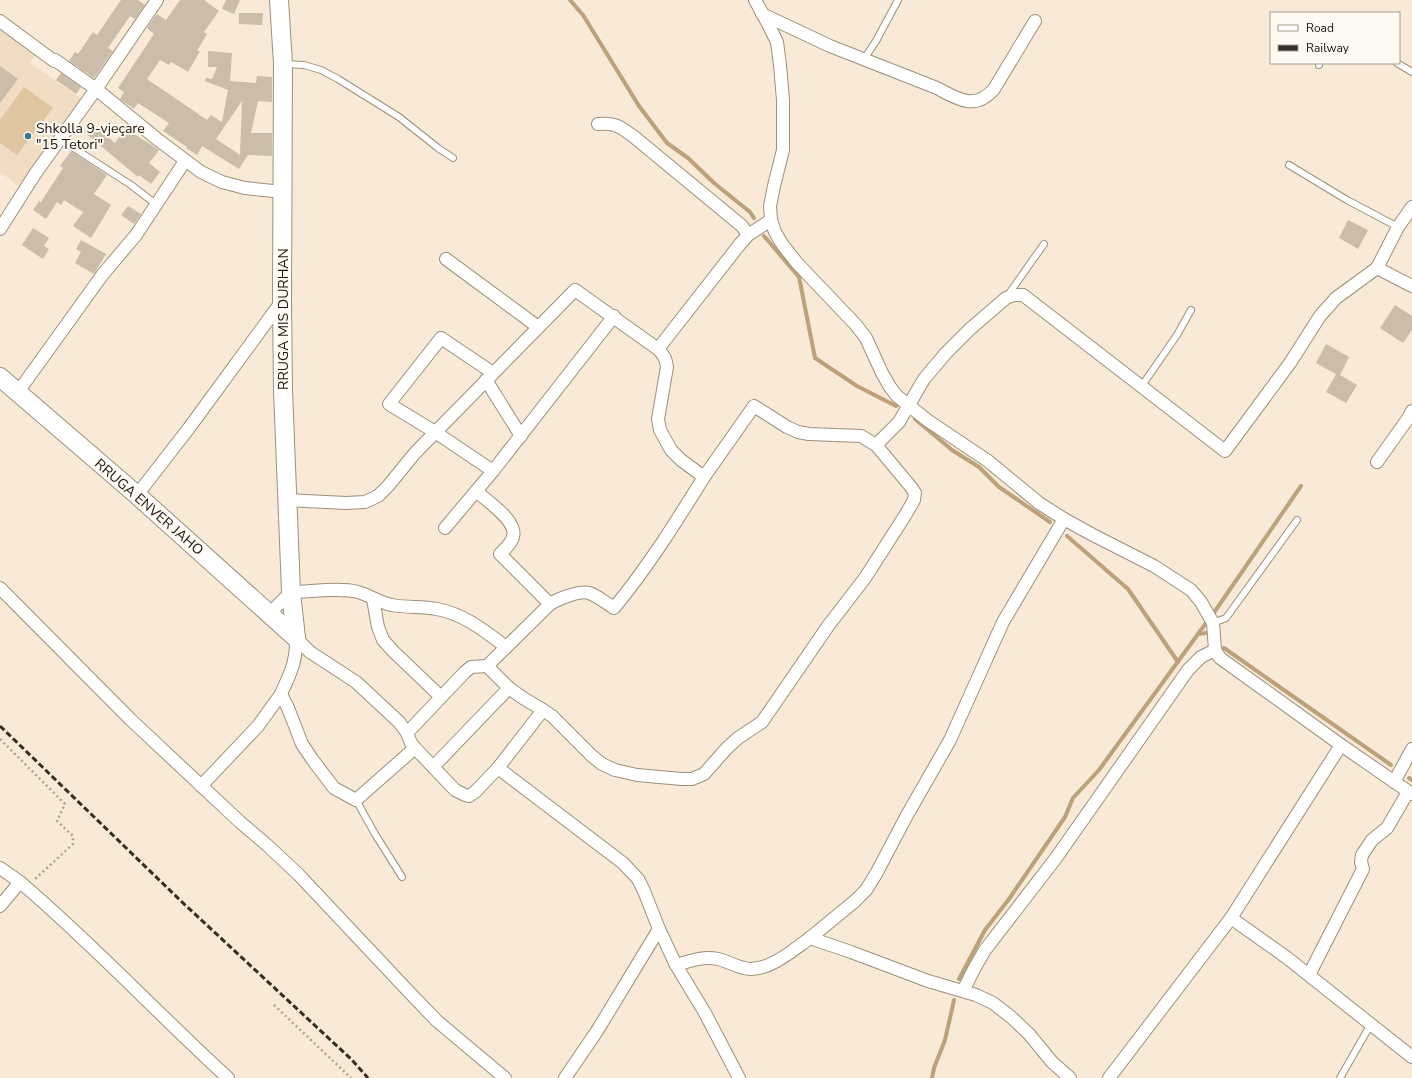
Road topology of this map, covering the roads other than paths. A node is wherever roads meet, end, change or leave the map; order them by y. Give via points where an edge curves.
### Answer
1 (157, 0) edge
2 (279, 0) edge
3 (755, 0) edge
4 (898, 0) edge
5 (762, 14) junction
6 (0, 21) edge
7 (1035, 21) dead end
8 (864, 59) junction
9 (283, 64) junction
10 (1399, 64) edge
11 (1412, 72) edge
12 (96, 89) junction
13 (598, 124) dead end
14 (60, 139) junction
15 (453, 158) dead end
16 (185, 161) junction
17 (1289, 165) dead end
18 (283, 192) junction
19 (157, 205) junction
20 (1412, 207) edge
21 (771, 220) junction
22 (1398, 227) junction
23 (0, 229) edge
24 (748, 235) junction
25 (1044, 244) dead end
26 (446, 259) dead end
27 (1377, 268) junction
28 (1412, 286) edge
29 (1006, 298) junction
30 (282, 301) junction
31 (1191, 310) dead end
32 (614, 316) junction
33 (538, 327) junction
34 (658, 349) junction
35 (0, 377) edge
36 (489, 377) junction
37 (1141, 387) junction
38 (18, 392) junction
39 (909, 405) junction
40 (1412, 411) edge
41 (435, 432) junction
42 (521, 436) junction
43 (876, 445) junction
44 (1377, 462) dead end
45 (493, 471) junction
46 (704, 477) junction
47 (476, 491) junction
48 (136, 495) junction
49 (286, 500) junction
50 (1064, 519) junction
51 (1296, 520) dead end
52 (445, 528) dead end
53 (0, 588) edge
54 (291, 592) junction
55 (373, 599) junction
56 (550, 604) junction
57 (269, 614) junction
58 (1213, 623) junction
59 (296, 638) junction
60 (506, 647) junction
61 (1215, 650) junction
62 (487, 666) junction
63 (509, 688) junction
64 (281, 694) junction
65 (441, 697) junction
66 (543, 710) junction
67 (407, 733) junction
68 (1341, 745) junction
69 (415, 748) junction
70 (1412, 749) edge
71 (433, 767) junction
72 (498, 768) junction
73 (1394, 782) junction
74 (202, 786) junction
75 (1410, 793) edge
76 (356, 800) junction
77 (0, 868) edge
78 (402, 877) dead end
79 (23, 885) junction
80 (0, 906) edge
81 (1231, 918) junction
82 (659, 929) junction
83 (810, 938) junction
84 (676, 965) junction
85 (1309, 975) junction
86 (963, 991) junction
87 (1371, 1024) junction
88 (1412, 1057) edge
89 (228, 1078) edge
90 (505, 1078) edge
91 (565, 1078) edge
92 (739, 1078) edge
93 (1070, 1078) edge
94 (1109, 1078) edge
95 (1340, 1078) edge

1 - 12 street
2 - 9 street, RRUGA MIS DURHAN
3 - 5 street
4 - 8 lane
5 - 8 street
5 - 21 street via 777,42 784,100 783,150 771,199
6 - 12 street
7 - 8 street via 994,89 987,97 978,101 966,101
9 - 15 lane via 321,70 338,79 399,117
9 - 18 street, RRUGA MIS DURHAN
10 - 11 lane
12 - 14 street
12 - 16 street
13 - 24 street via 620,126 742,226
14 - 19 lane
14 - 23 street
16 - 18 street via 222,182 245,188
16 - 19 street
17 - 22 lane
18 - 30 street, RRUGA MIS DURHAN
19 - 38 street via 80,304
20 - 22 street
21 - 24 street
21 - 39 street via 775,232 797,263 866,338 890,387
22 - 27 street
24 - 34 street
25 - 29 lane
26 - 33 street
27 - 28 street
27 - 37 street via 1336,298 1320,316 1290,363 1225,451
29 - 37 street via 1023,295
29 - 39 street via 946,353 924,379
30 - 48 street via 189,428
30 - 49 street, RRUGA MIS DURHAN
31 - 37 lane
32 - 33 street via 575,290
32 - 34 street
32 - 42 street
33 - 36 street
34 - 46 street via 663,354 667,367 658,419 660,430 670,450
35 - 38 street, RRUGA ENVER JAHO
36 - 41 street
36 - 41 street via 441,338 389,404
36 - 42 street
38 - 48 street, RRUGA ENVER JAHO
39 - 43 street via 899,422
39 - 50 street
40 - 44 street
41 - 45 street
41 - 49 street via 388,486 378,496 365,502
42 - 45 street
43 - 46 street via 861,436 798,432 754,406
43 - 66 street via 915,493 911,506 865,578 828,626 762,722 738,738 704,774 692,779 682,779 637,775 615,770 592,756 560,723
45 - 47 street
46 - 56 street via 656,552 614,608 589,593
47 - 52 street
47 - 56 street via 504,515 514,529 512,541 500,554
48 - 57 street, RRUGA ENVER JAHO
49 - 54 street, RRUGA MIS DURHAN
50 - 58 street via 1180,582 1201,602
50 - 83 street via 1003,622 950,740 876,874 855,901
51 - 58 lane via 1226,618
53 - 74 street
54 - 55 street via 345,590 358,592
54 - 57 street
54 - 59 street, RRUGA MIS DURHAN
55 - 60 street via 389,605 437,609 455,614
55 - 65 street via 383,640
56 - 60 street
57 - 59 street, RRUGA ENVER JAHO
58 - 61 street
59 - 64 street via 294,663
59 - 67 street via 315,656 356,682
60 - 62 street
61 - 68 street via 1220,658
61 - 86 street via 1201,657 1188,670 1056,858 985,950
62 - 63 street
62 - 65 street via 471,667
63 - 66 street
63 - 71 street
64 - 74 street via 258,726
64 - 76 street via 302,744 312,760 334,788
65 - 67 street
66 - 72 street
67 - 69 street
68 - 73 street
68 - 81 street
69 - 71 street
69 - 76 street
70 - 73 street
71 - 72 street via 460,793 469,796
72 - 82 street via 630,870 644,891
73 - 75 street
74 - 90 street via 298,874 438,1021
75 - 85 street via 1387,828 1372,840 1362,855 1363,869
76 - 78 lane
77 - 79 street
79 - 80 street
79 - 89 street via 92,947
81 - 85 street
81 - 94 street
82 - 84 street
82 - 91 street
83 - 84 street via 776,961 762,967 749,969 706,957
83 - 86 street via 928,981
84 - 92 street
85 - 87 street
86 - 93 street via 993,1004 1011,1017
87 - 88 street
87 - 95 lane

